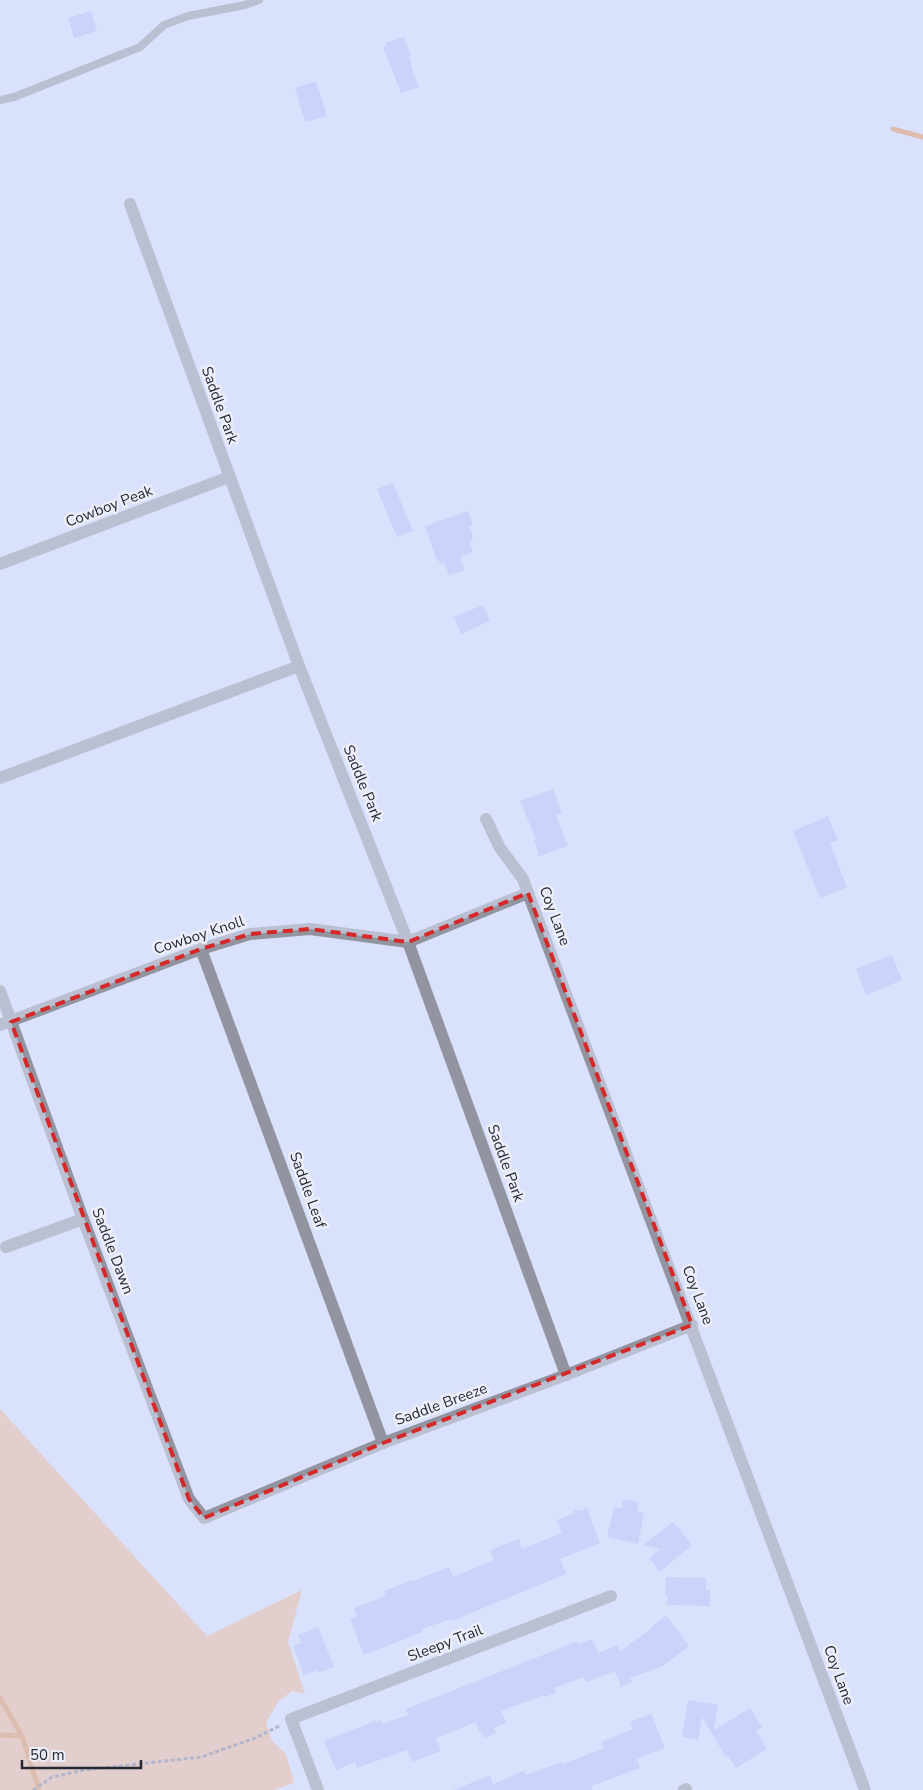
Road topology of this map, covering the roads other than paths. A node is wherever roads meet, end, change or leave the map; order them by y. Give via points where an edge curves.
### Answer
1 (259, 0) edge
2 (0, 100) edge
3 (130, 204) dead end
4 (229, 477) junction
5 (0, 564) edge
6 (300, 666) junction
7 (0, 778) edge
8 (486, 819) dead end
9 (528, 893) junction
10 (408, 942) junction
11 (202, 949) junction
12 (0, 991) edge
13 (6, 1023) edge
14 (83, 1219) junction
15 (6, 1247) dead end
16 (692, 1325) junction
17 (566, 1375) junction
18 (383, 1443) junction
19 (204, 1518) joint
20 (611, 1596) dead end
21 (318, 1790) edge
22 (865, 1790) edge

1 - 2 lane via 188,16 164,25 140,47
3 - 4 street, Saddle Park
4 - 5 street, Cowboy Peak
4 - 6 street, Saddle Park
6 - 7 street
6 - 10 street, Saddle Park
8 - 9 street, Coy Lane via 500,848 523,879
9 - 10 street, Cowboy Knoll
9 - 16 street, Coy Lane
10 - 11 street, Cowboy Knoll via 310,929 250,934
10 - 17 street, Saddle Park
11 - 13 street, Cowboy Knoll
11 - 18 street, Saddle Leaf
12 - 13 street, Saddle Dawn
13 - 14 street, Saddle Dawn
14 - 15 street
14 - 19 street, Saddle Dawn via 189,1499
16 - 17 street, Saddle Breeze
16 - 22 street, Coy Lane
17 - 18 street, Saddle Breeze
18 - 19 street, Saddle Breeze
20 - 21 street, Sleepy Trail via 291,1719

